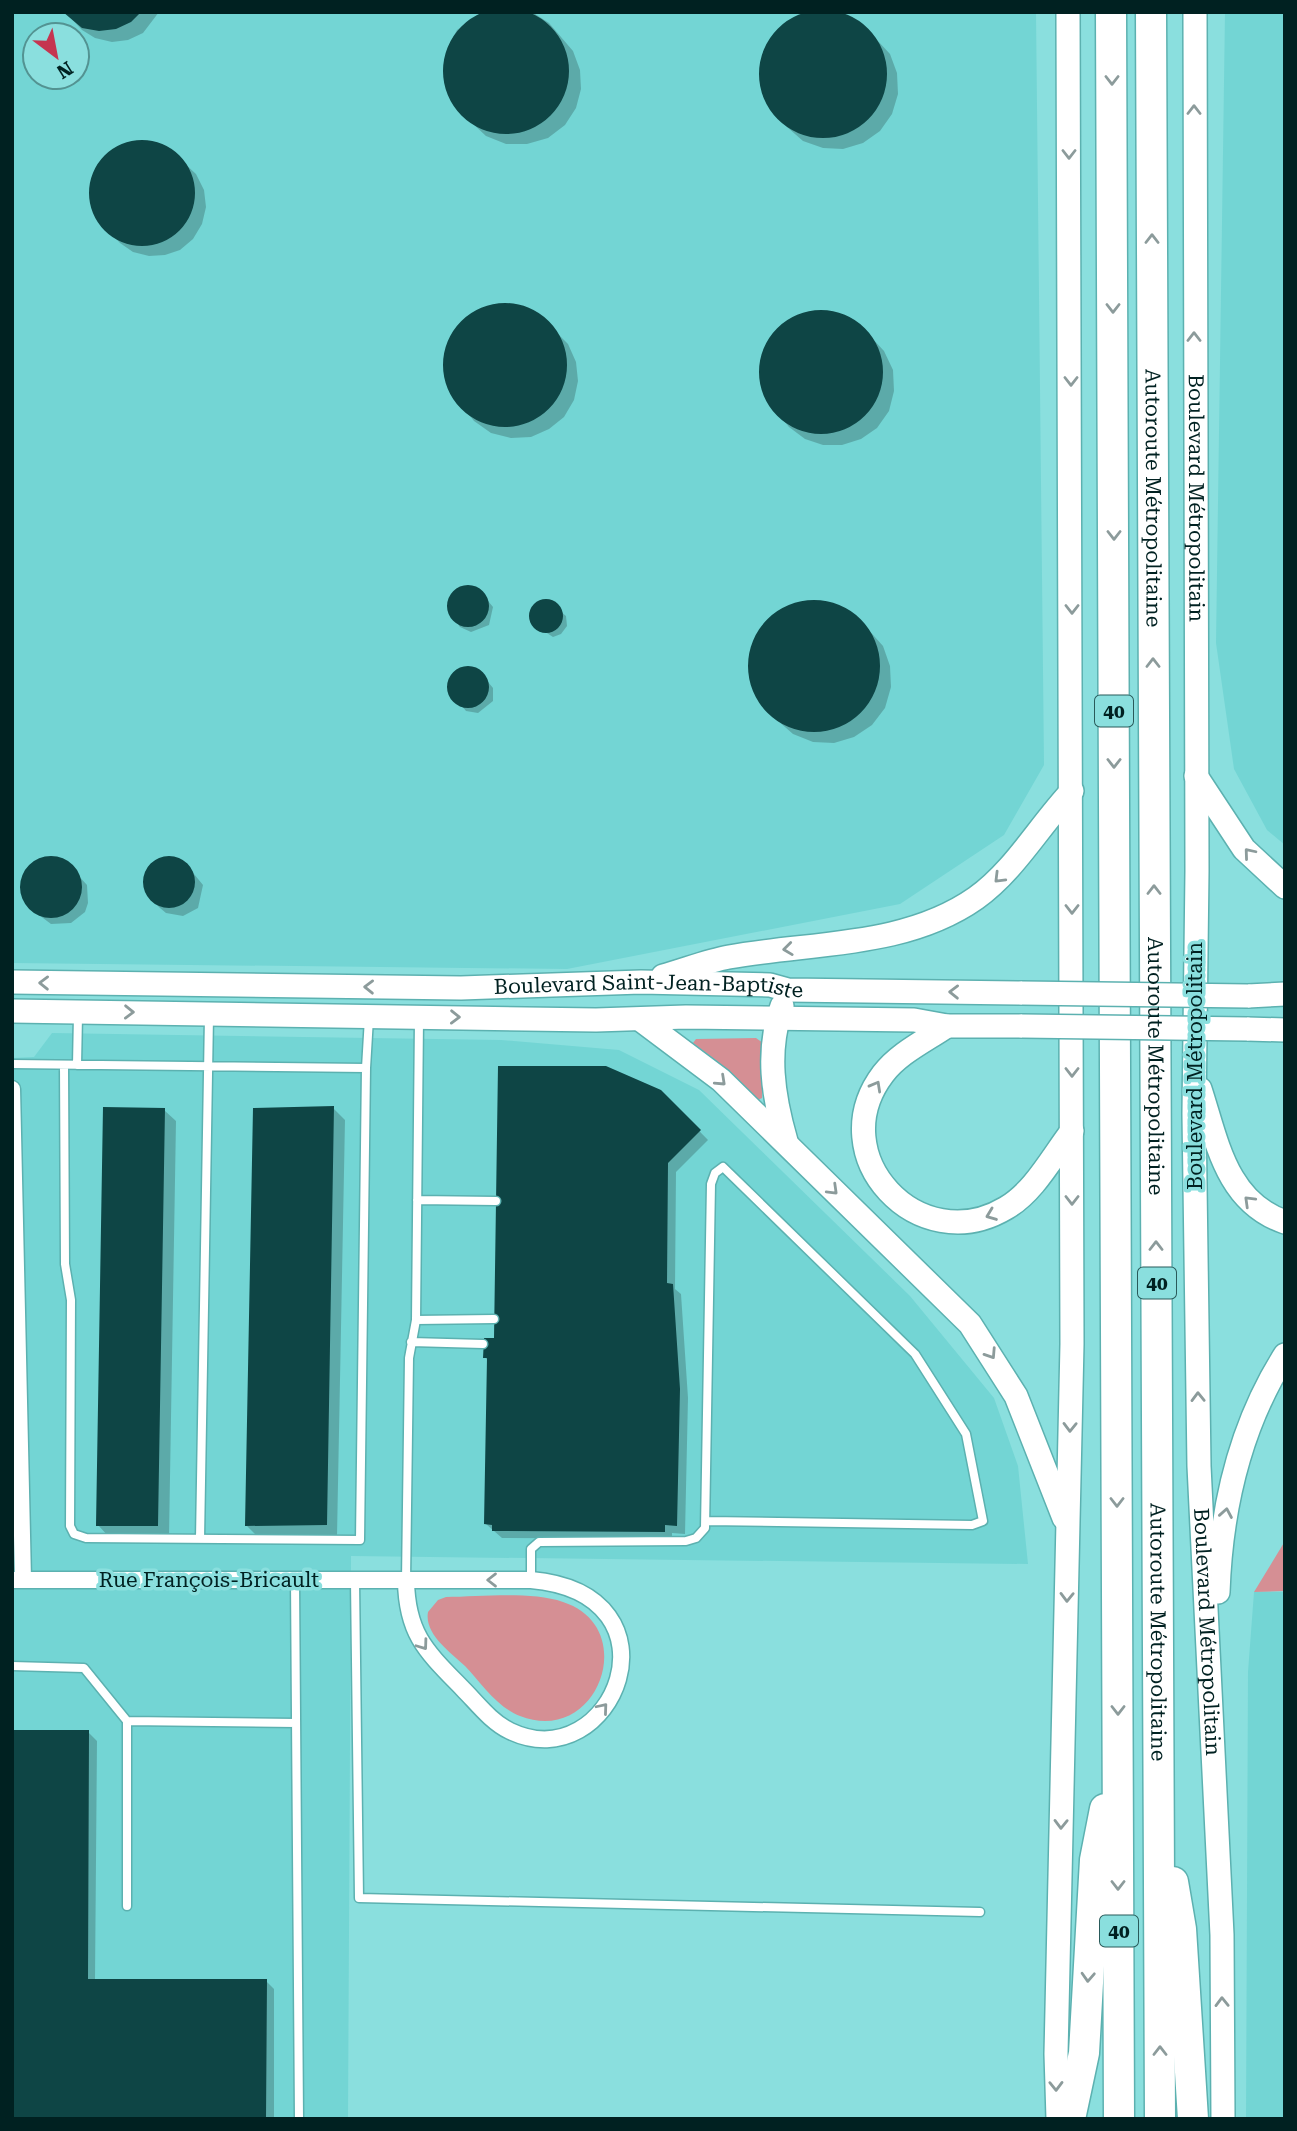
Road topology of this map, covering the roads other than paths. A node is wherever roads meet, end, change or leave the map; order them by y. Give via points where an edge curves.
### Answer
1 (1068, 12) edge
2 (1111, 12) edge
3 (1151, 12) edge
4 (1195, 12) edge
5 (1196, 776) junction
6 (1072, 791) junction
7 (1285, 887) edge
8 (12, 982) edge
9 (641, 982) junction
10 (788, 989) junction
11 (1285, 994) edge
12 (12, 1011) edge
13 (78, 1012) junction
14 (209, 1013) junction
15 (369, 1015) junction
16 (419, 1016) junction
17 (778, 1019) junction
18 (641, 1020) junction
19 (947, 1026) junction
20 (1285, 1030) edge
21 (12, 1064) edge
22 (64, 1065) junction
23 (77, 1065) junction
24 (209, 1066) junction
25 (366, 1068) junction
26 (1194, 1069) junction
27 (12, 1089) edge
28 (1072, 1131) junction
29 (786, 1141) junction
30 (13, 1163) edge
31 (417, 1200) junction
32 (496, 1201) dead end
33 (1285, 1222) edge
34 (14, 1256) edge
35 (415, 1320) junction
36 (494, 1320) dead end
37 (411, 1342) junction
38 (483, 1344) dead end
39 (1285, 1355) edge
40 (16, 1393) edge
41 (707, 1521) junction
42 (1068, 1529) junction
43 (200, 1539) junction
44 (18, 1580) edge
45 (295, 1580) junction
46 (531, 1580) junction
47 (355, 1581) junction
48 (406, 1581) junction
49 (12, 1666) edge
50 (127, 1721) junction
51 (296, 1723) junction
52 (1213, 1728) junction
53 (1118, 1743) junction
54 (1159, 1789) junction
55 (127, 1906) dead end
56 (980, 1912) dead end
57 (299, 2119) edge
58 (1058, 2119) edge
59 (1070, 2119) edge
60 (1119, 2119) edge
61 (1160, 2119) edge
62 (1193, 2119) edge
63 (1223, 2119) edge

1 -> 6 main road
2 -> 53 highway, Autoroute Métropolitaine / 40
54 -> 3 highway, Autoroute Métropolitaine / 40
5 -> 4 main road, Boulevard Métropolitain
7 -> 5 main road via 1244,849
5 - 26 main road, Boulevard Métropolitain
6 -> 9 main road via 997,880 944,917 851,941 727,957
6 -> 28 main road
9 -> 8 main road, Boulevard Saint-Jean-Baptiste via 461,988
9 - 10 main road, Boulevard Saint-Jean-Baptiste
11 -> 10 main road, Boulevard Saint-Jean-Baptiste, bridge
10 - 17 main road
12 - 13 main road, Boulevard Saint-Jean-Baptiste
13 -> 14 main road, Boulevard Saint-Jean-Baptiste
13 - 23 lane
14 - 15 main road, Boulevard Saint-Jean-Baptiste
14 - 24 lane
15 - 16 main road, Boulevard Saint-Jean-Baptiste
15 - 25 lane
16 -> 18 main road, Boulevard Saint-Jean-Baptiste
16 - 31 lane
17 - 18 main road, Boulevard Saint-Jean-Baptiste
17 - 19 main road, Boulevard Saint-Jean-Baptiste via 914,1020
17 - 29 main road via 774,1080
18 -> 29 main road via 710,1071
19 - 20 main road, Boulevard Saint-Jean-Baptiste, bridge
28 -> 19 main road via 1024,1194 994,1214 943,1222 897,1201 870,1162 865,1112 873,1090 892,1063
21 - 22 lane
22 - 23 lane
22 - 43 lane via 65,1264 71,1300 69,1526 74,1534 86,1538
23 - 24 lane
24 - 25 lane
24 - 43 lane
25 - 43 lane via 360,1540
33 -> 26 main road via 1251,1204 1233,1183
52 -> 26 main road, Boulevard Métropolitain via 1199,1466
27 - 30 street
28 -> 42 main road
29 -> 42 main road via 955,1307 982,1340 1016,1396
30 - 34 street
31 - 32 lane
31 - 35 lane
34 - 40 street
35 - 36 lane
35 - 37 lane
37 - 38 lane
37 - 48 lane
52 -> 39 main road via 1219,1571 1228,1502 1251,1421
40 - 44 street
41 - 41 lane via 711,1184 723,1167 915,1354 966,1434 983,1521 972,1525
41 - 46 lane via 700,1535 690,1540 539,1542 531,1549
42 -> 58 main road
44 - 45 street, Rue François-Bricault
45 - 47 street, Rue François-Bricault
45 - 51 lane
46 -> 48 street, Rue François-Bricault
48 -> 46 street, Rue François-Bricault via 408,1613 418,1640 488,1715 524,1736 559,1737 593,1719 613,1696 621,1669 620,1642 610,1618 594,1601 560,1583
47 - 48 street, Rue François-Bricault
47 - 56 lane via 359,1898
49 - 50 lane via 84,1668
50 - 51 lane
50 - 55 lane
51 - 57 lane
63 -> 52 main road, Boulevard Métropolitain via 1222,1936
53 -> 59 highway via 1095,1860 1084,2053
53 -> 60 highway, Autoroute Métropolitaine / 40
61 -> 54 highway, Autoroute Métropolitaine / 40
54 - 62 highway via 1181,1929

